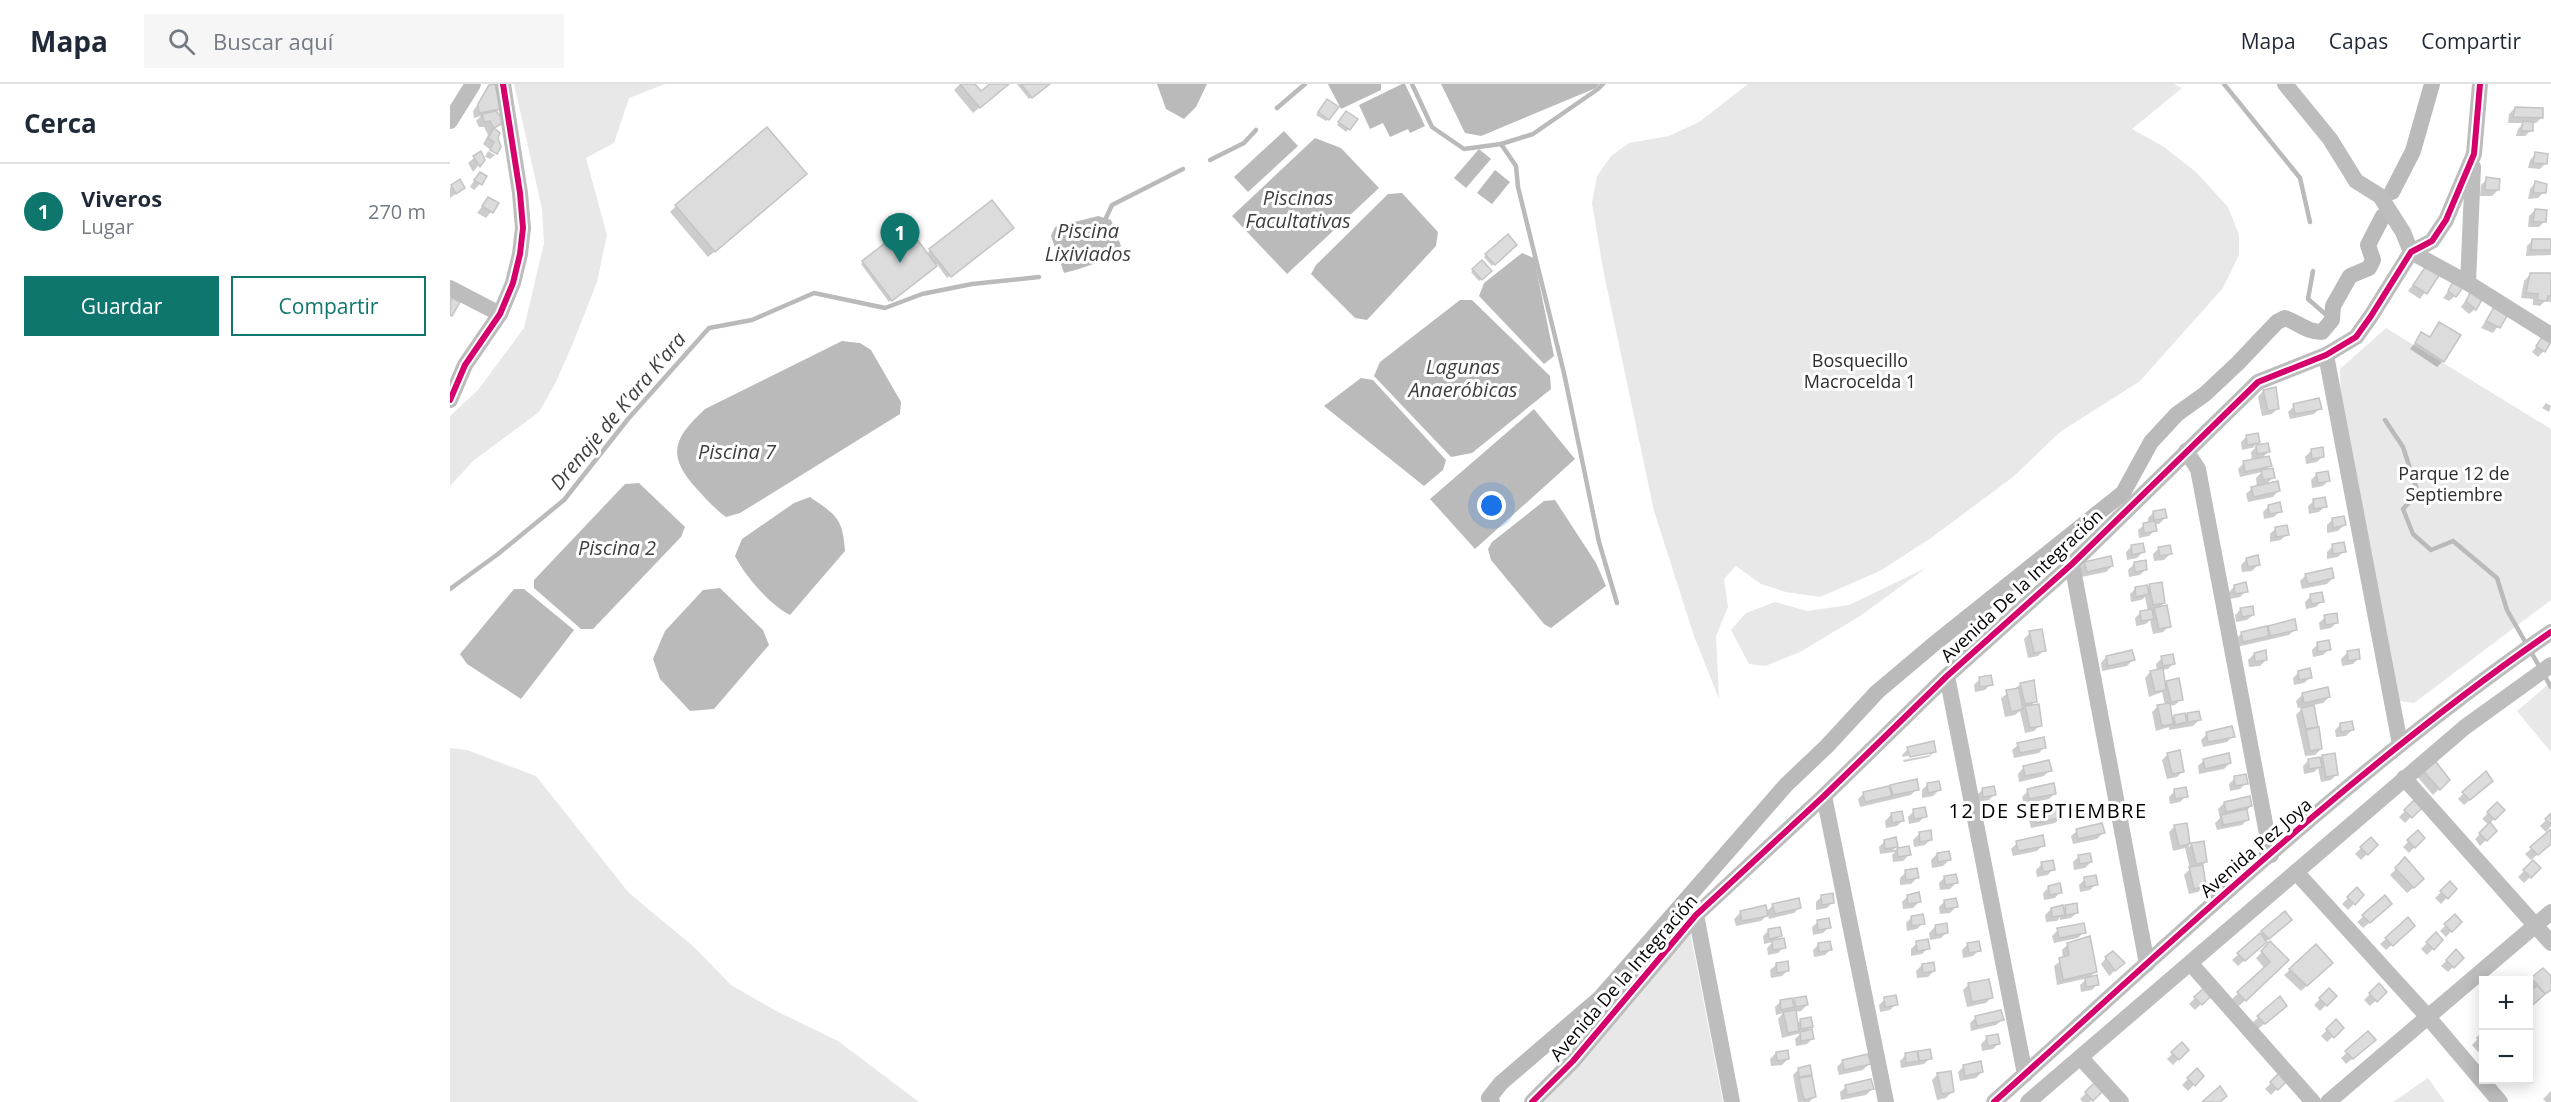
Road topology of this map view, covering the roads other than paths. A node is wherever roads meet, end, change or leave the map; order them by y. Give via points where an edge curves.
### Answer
1 (473, 84) edge
2 (502, 84) edge
3 (2285, 84) edge
4 (2480, 84) edge
5 (450, 121) edge
6 (2474, 154) junction
7 (2410, 252) junction
8 (2468, 283) junction
9 (450, 288) edge
10 (500, 314) junction
11 (2551, 335) edge
12 (2326, 355) junction
13 (450, 399) edge
14 (2186, 451) junction
15 (2072, 564) junction
16 (2551, 632) edge
17 (2550, 666) edge
18 (1947, 676) junction
19 (2400, 744) junction
20 (2404, 778) junction
21 (1824, 796) junction
22 (2271, 855) junction
23 (2296, 872) junction
24 (2551, 912) edge
25 (1696, 915) junction
26 (2536, 926) junction
27 (2551, 942) edge
28 (2147, 964) junction
29 (2191, 964) junction
30 (2428, 1017) junction
31 (2081, 1058) junction
32 (2025, 1074) junction
33 (1532, 1102) edge
34 (1732, 1102) edge
35 (1886, 1102) edge
36 (1994, 1102) edge
37 (2028, 1102) edge
38 (2121, 1102) edge
39 (2313, 1102) edge
40 (2328, 1102) edge
41 (2500, 1102) edge

1 - 5 street
2 - 10 street via 523,228 513,283
3 - 7 street via 2330,139 2356,181 2380,196 2403,232
4 - 6 street, Avenida De la Integración
6 - 7 street, Avenida De la Integración via 2446,220 2432,241
6 - 8 street
7 - 8 street
7 - 12 street, Avenida De la Integración via 2356,337
8 - 11 street
9 - 10 street
10 - 13 street via 465,365
12 - 14 street, Avenida De la Integración via 2258,382
12 - 19 street
14 - 15 street, Avenida De la Integración
14 - 22 street via 2198,469
15 - 18 street, Avenida De la Integración
15 - 28 street
16 - 19 street, Avenida Pez Joya
17 - 20 street via 2464,727
18 - 21 street, Avenida De la Integración
18 - 32 street
19 - 22 street, Avenida Pez Joya
20 - 23 street
20 - 26 street
21 - 25 street, Avenida De la Integración
21 - 35 street
22 - 28 street, Avenida Pez Joya
23 - 29 street
23 - 30 street
24 - 26 street
25 - 33 street, Avenida De la Integración via 1573,1061
25 - 34 street
26 - 27 street
26 - 30 street
28 - 32 street, Avenida Pez Joya
29 - 31 street
29 - 39 street
30 - 40 street
30 - 41 street
31 - 37 street
31 - 38 street
32 - 36 street, Avenida Pez Joya

